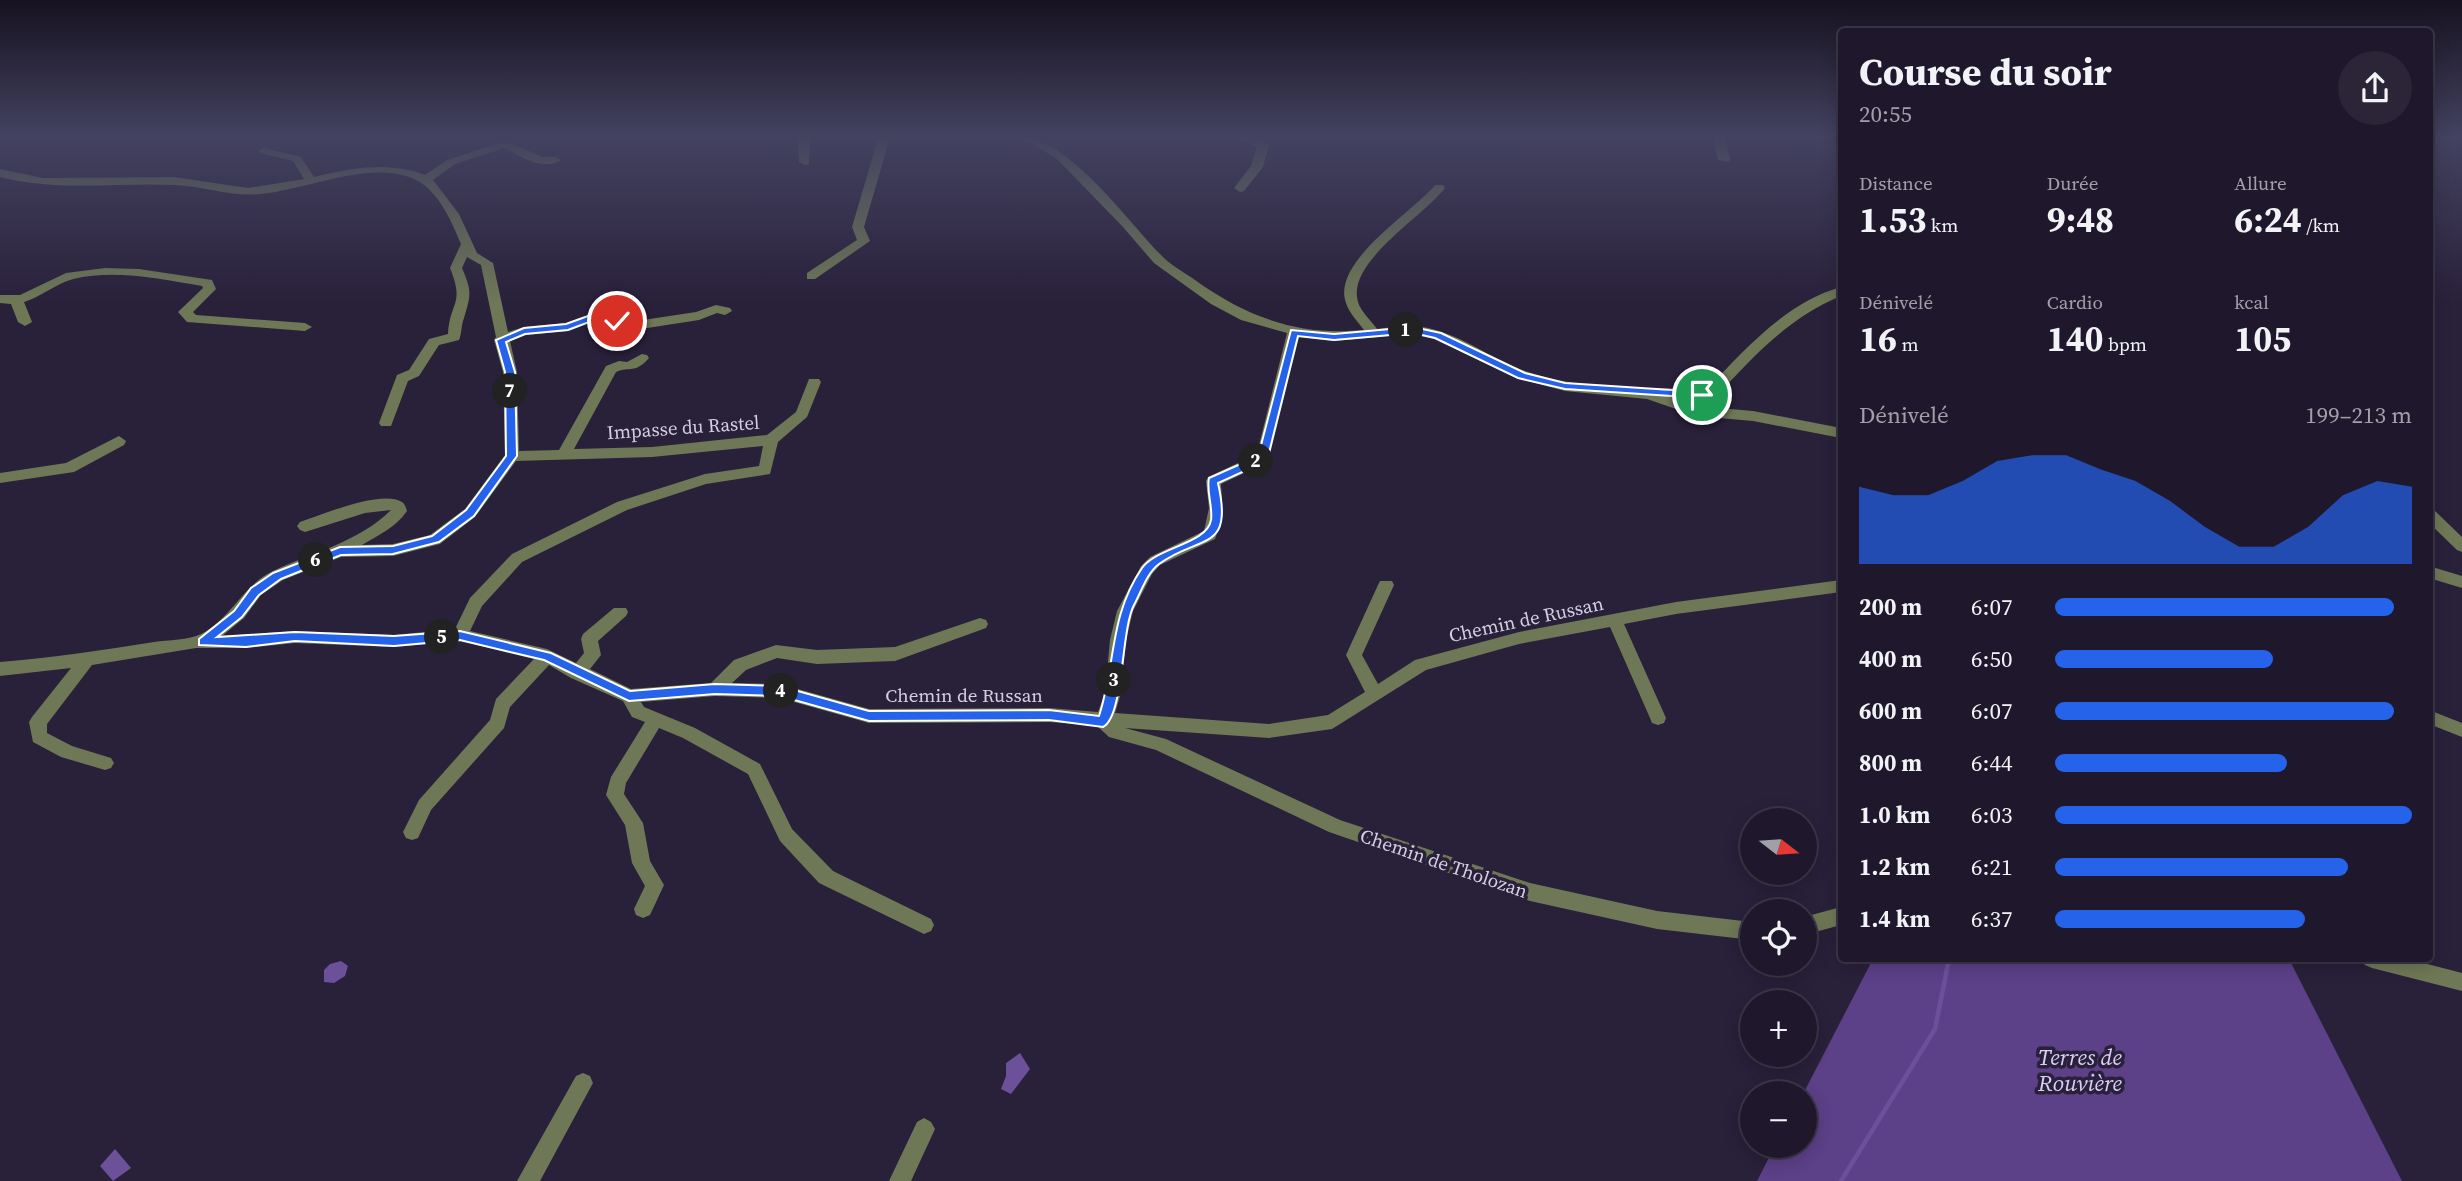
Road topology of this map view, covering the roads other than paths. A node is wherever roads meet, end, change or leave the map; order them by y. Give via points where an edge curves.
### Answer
1 (436, 193) edge
2 (868, 193) edge
3 (1096, 193) edge
4 (1434, 193) edge
5 (468, 243) junction
6 (811, 276) dead end
7 (1838, 293) edge
8 (0, 299) edge
9 (17, 302) junction
10 (725, 311) dead end
11 (25, 322) dead end
12 (305, 327) dead end
13 (1294, 332) junction
14 (1372, 332) junction
15 (501, 340) junction
16 (642, 358) dead end
17 (814, 382) dead end
18 (1648, 394) junction
19 (386, 423) dead end
20 (1838, 432) edge
21 (771, 440) junction
22 (119, 441) dead end
23 (565, 452) junction
24 (512, 456) junction
25 (0, 478) edge
26 (2433, 518) edge
27 (305, 526) dead end
28 (2462, 546) edge
29 (340, 551) junction
30 (2433, 573) edge
31 (2462, 582) edge
32 (1386, 585) dead end
33 (1838, 586) edge
34 (620, 612) dead end
35 (1615, 621) junction
36 (980, 624) dead end
37 (460, 635) junction
38 (203, 642) junction
39 (547, 656) junction
40 (87, 659) junction
41 (0, 669) edge
42 (576, 673) junction
43 (715, 689) junction
44 (1375, 694) junction
45 (629, 696) junction
46 (656, 719) junction
47 (1658, 719) dead end
48 (2433, 719) edge
49 (1103, 722) junction
50 (2462, 730) edge
51 (1147, 732) junction
52 (105, 763) dead end
53 (412, 832) dead end
54 (643, 909) dead end
55 (1838, 917) edge
56 (1817, 922) edge
57 (924, 925) dead end
58 (1740, 930) edge
59 (2384, 962) edge
60 (2462, 982) edge
61 (583, 1083) dead end
62 (924, 1129) dead end
63 (528, 1181) edge
64 (900, 1181) edge

1 - 5 street
2 - 6 street via 858,228 864,241
3 - 13 street via 1173,272 1236,313
4 - 14 street via 1360,262 1352,276 1350,299
5 - 15 street via 472,255 487,263
5 - 19 street via 456,268 467,291 454,323 454,337 434,342 414,373 402,378
7 - 18 street via 1751,349 1712,393
8 - 9 street
9 - 11 street
9 - 12 street via 70,276 139,271 207,283 210,289 185,312 192,319
10 - 15 street via 628,327 617,321 588,319
13 - 14 street via 1334,337
13 - 49 street via 1265,450 1256,461 1213,481 1216,522 1210,535 1155,561 1125,611 1113,693
14 - 18 street via 1402,329 1438,335 1522,375 1565,386
15 - 24 street via 510,372
16 - 23 street, Impasse du Rastel via 629,367 611,369
17 - 21 street, Impasse du Rastel via 802,414
18 - 20 street via 1696,411 1753,416
21 - 23 street, Impasse du Rastel via 652,452
21 - 37 street via 765,470 705,479 622,506 517,558 475,602
22 - 25 street via 69,468
23 - 24 street, Impasse du Rastel
24 - 29 street via 470,513 435,540 393,550
26 - 28 street
27 - 29 street via 379,505 398,506 400,511 389,522
29 - 38 street via 277,576
30 - 31 street
32 - 44 street via 1354,655
33 - 35 street, Chemin de Russan
34 - 42 street via 589,639 593,655
35 - 44 street, Chemin de Russan via 1519,638 1421,665
35 - 47 street
36 - 43 street via 895,654 817,657 776,650 740,665
37 - 38 street, Chemin de Russan via 394,641 295,637
37 - 39 street, Chemin de Russan
38 - 40 street, Chemin de Russan
39 - 42 street, Chemin de Russan
39 - 53 street via 502,704 498,723 425,804
40 - 41 street, Chemin de Russan
40 - 52 street via 38,722 38,737
42 - 45 street, Chemin de Russan
43 - 45 street, Chemin de Russan
43 - 49 street, Chemin de Russan via 780,691 869,716 1049,715
44 - 51 street, Chemin de Russan via 1332,722 1269,731
45 - 46 street via 638,712
46 - 54 street via 617,782 615,795 634,823 641,863 654,885
46 - 57 street via 754,769 786,835 826,877
48 - 50 street
49 - 51 street, Chemin de Tholozan via 1115,732
51 - 58 street, Chemin de Tholozan via 1335,826 1530,892 1657,920
55 - 56 street
59 - 60 street
61 - 63 street
62 - 64 street

